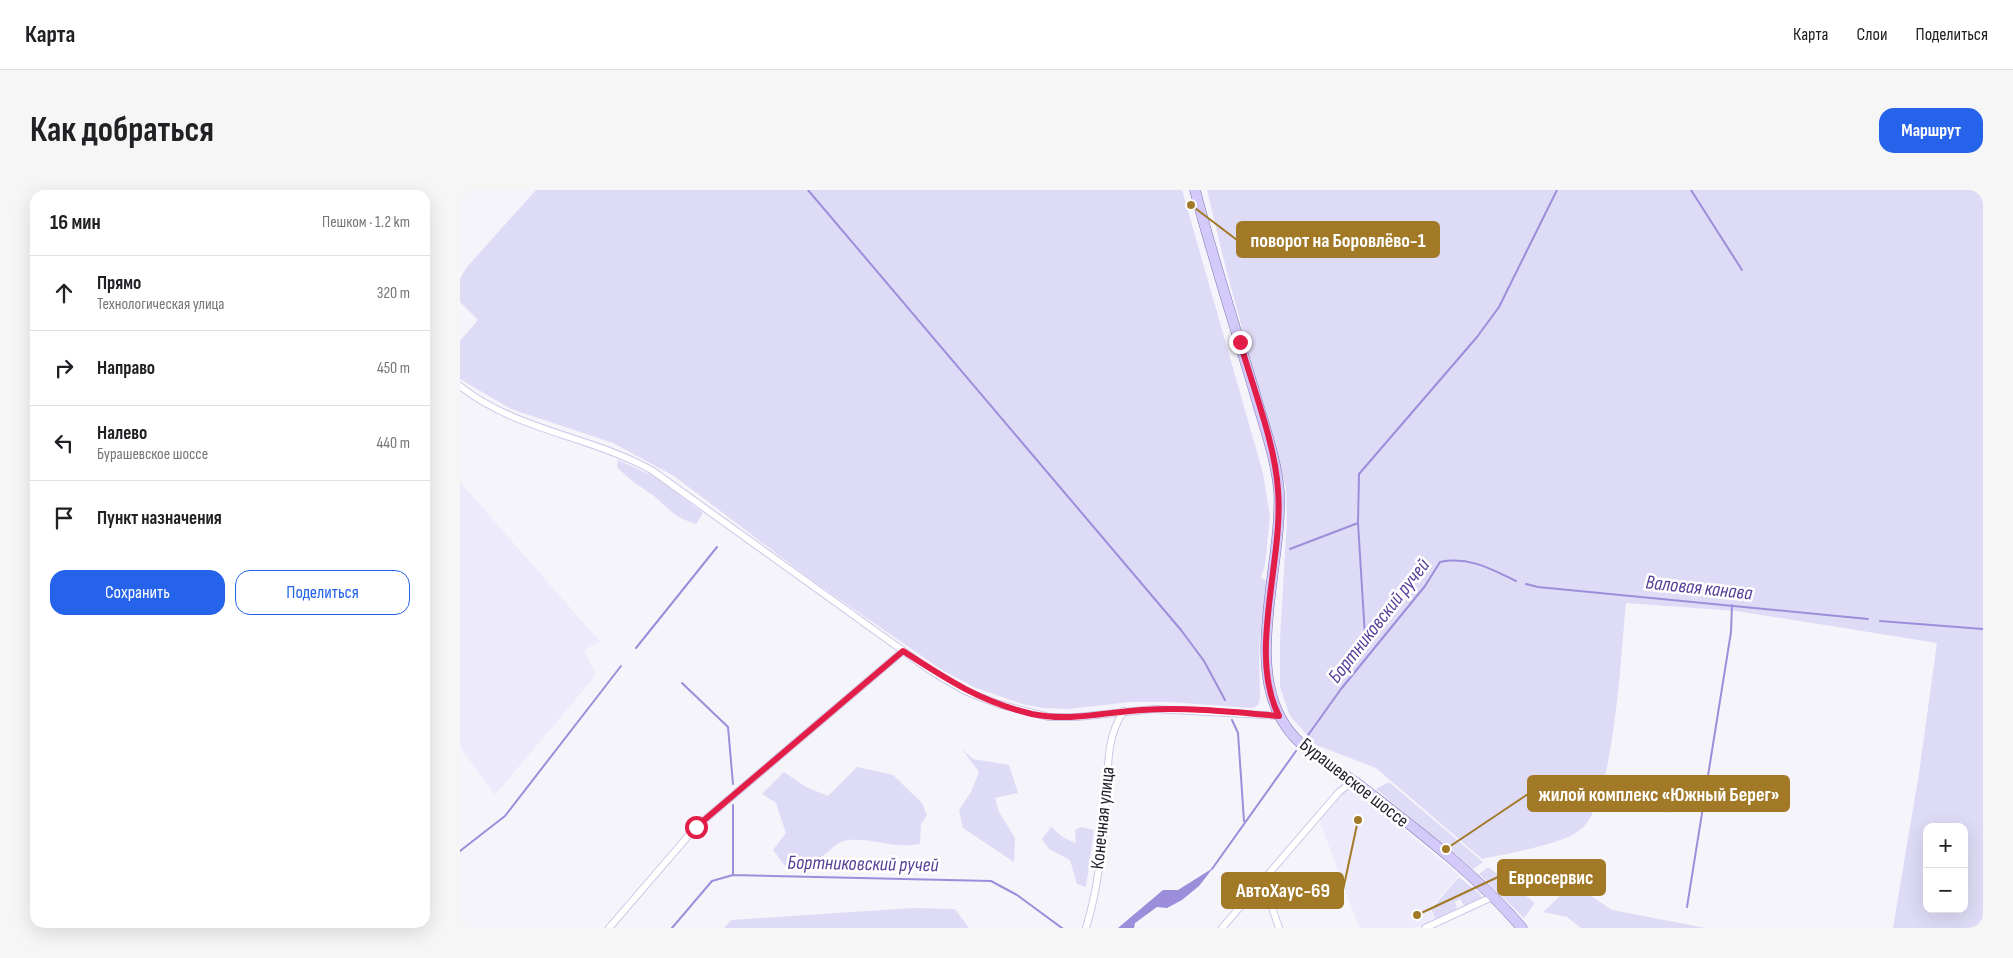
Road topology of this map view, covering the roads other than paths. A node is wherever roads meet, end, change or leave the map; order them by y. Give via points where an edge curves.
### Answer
1 (1195, 190) edge
2 (460, 387) edge
3 (903, 651) junction
4 (1124, 712) junction
5 (1279, 716) junction
6 (1353, 780) junction
7 (1263, 881) junction
8 (1492, 897) junction
9 (1434, 927) edge
10 (609, 928) edge
11 (1086, 928) edge
12 (1222, 928) edge
13 (1279, 928) edge
14 (1425, 928) edge
15 (1522, 928) edge

1 - 5 main road, Бурашевское шоссе via 1276,473 1278,526 1265,662 1269,690
2 - 3 street via 501,412 622,455 653,471
3 - 4 street via 965,691 1011,708 1068,718
3 - 10 street via 696,827
4 - 5 street via 1204,710
4 - 11 street, Конечная улица via 1115,724 1109,750 1099,868
5 - 6 main road, Бурашевское шоссе via 1299,743
6 - 7 street
6 - 8 main road, Бурашевское шоссе
7 - 12 street
7 - 13 street
8 - 9 street
8 - 15 main road, Бурашевское шоссе
9 - 14 street

